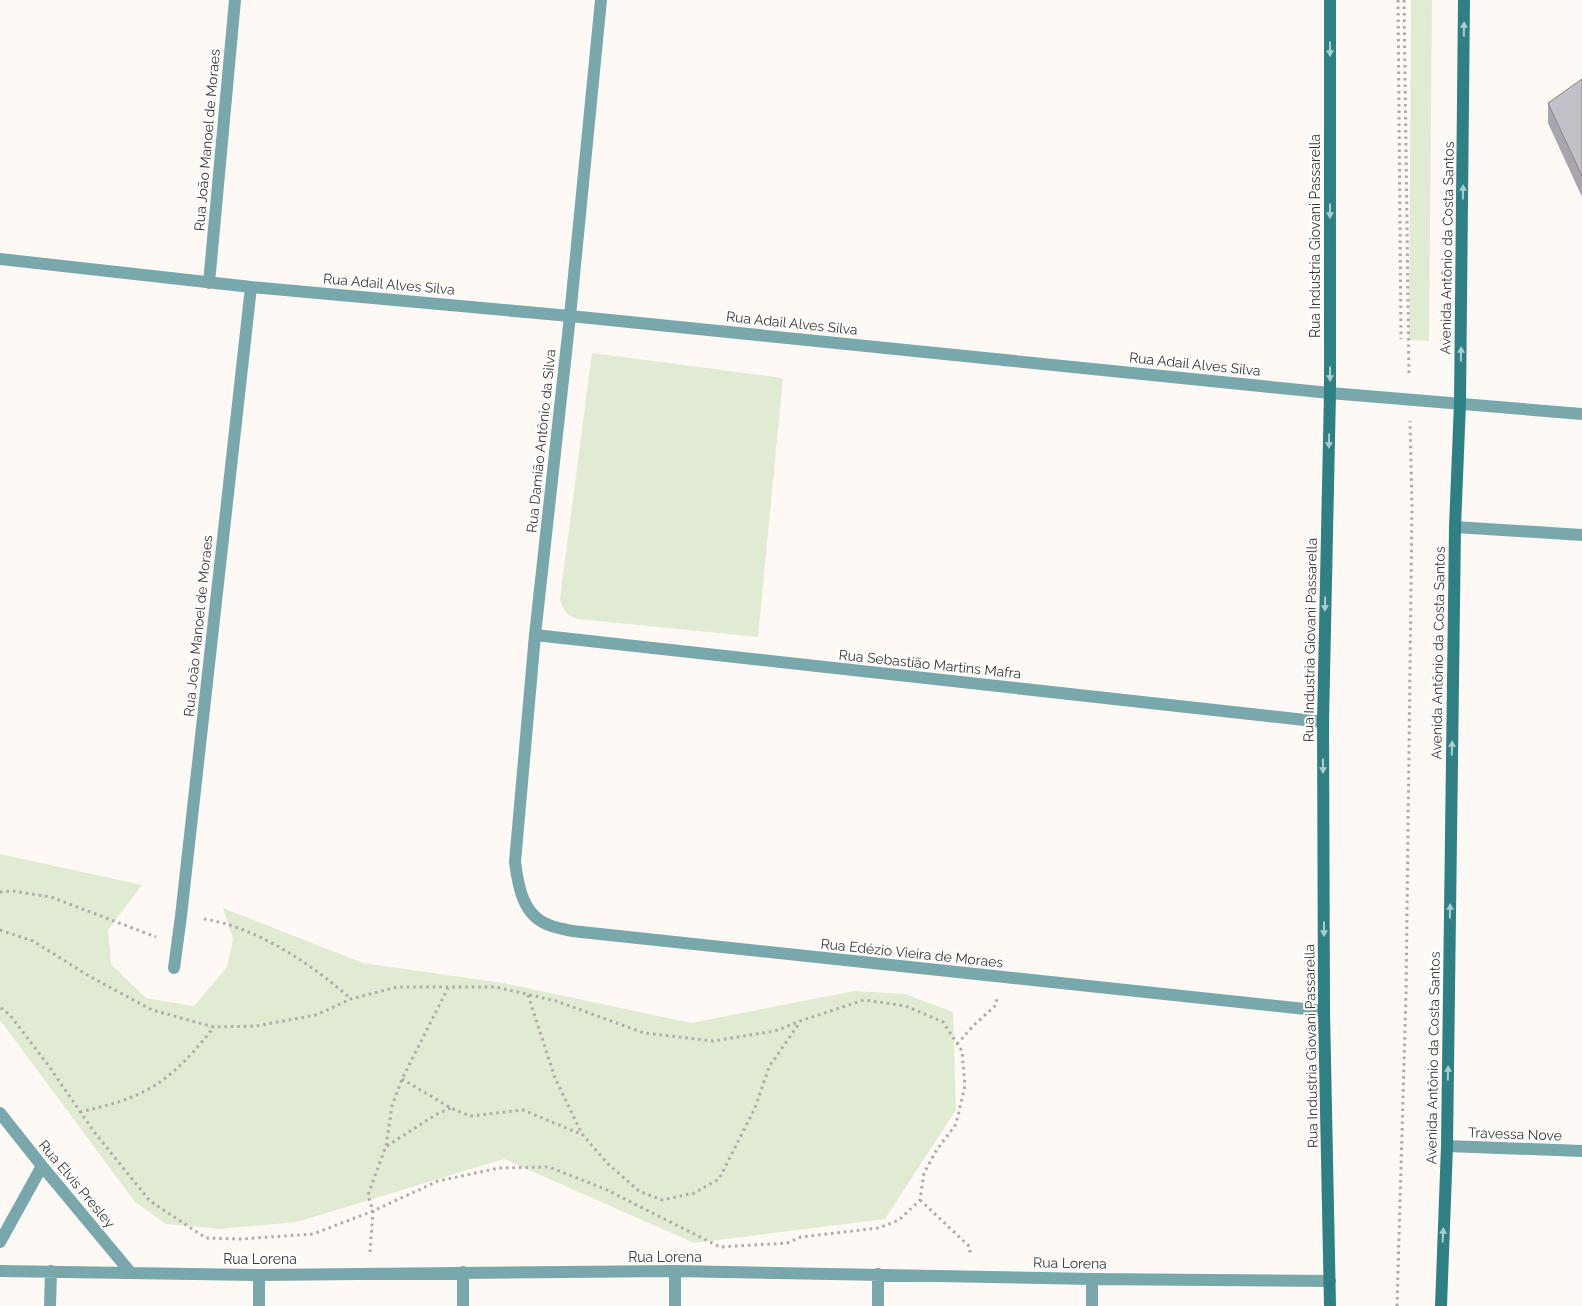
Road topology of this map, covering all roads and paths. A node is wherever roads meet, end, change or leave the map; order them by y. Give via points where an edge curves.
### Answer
1 (235, 0) edge
2 (602, 0) edge
3 (1330, 0) edge
4 (1398, 0) edge
5 (1404, 0) edge
6 (1464, 0) edge
7 (0, 258) edge
8 (208, 283) junction
9 (251, 287) junction
10 (570, 316) junction
11 (1401, 339) dead end
12 (1330, 393) junction
13 (1410, 399) junction
14 (1460, 403) junction
15 (1582, 414) edge
16 (1455, 527) junction
17 (1582, 535) edge
18 (534, 635) junction
19 (1323, 722) junction
20 (518, 886) joint
21 (0, 892) edge
22 (181, 916) junction
23 (0, 930) edge
24 (177, 943) junction
25 (174, 968) dead end
26 (1001, 977) junction
27 (448, 988) junction
28 (528, 995) junction
29 (351, 999) junction
30 (0, 1007) edge
31 (1324, 1011) junction
32 (800, 1021) junction
33 (214, 1027) junction
34 (957, 1044) junction
35 (402, 1078) junction
36 (451, 1108) junction
37 (80, 1112) junction
38 (0, 1113) edge
39 (582, 1134) junction
40 (386, 1146) junction
41 (1447, 1146) junction
42 (1582, 1152) edge
43 (42, 1166) junction
44 (920, 1200) junction
45 (373, 1211) junction
46 (0, 1242) edge
47 (0, 1271) edge
48 (51, 1271) junction
49 (675, 1271) junction
50 (463, 1272) junction
51 (131, 1273) junction
52 (369, 1273) junction
53 (878, 1274) junction
54 (259, 1275) junction
55 (968, 1276) junction
56 (1092, 1279) junction
57 (1330, 1281) junction
58 (50, 1306) edge
59 (259, 1306) edge
60 (463, 1306) edge
61 (675, 1306) edge
62 (878, 1306) edge
63 (1092, 1306) edge
64 (1330, 1306) edge
65 (1397, 1306) edge
66 (1441, 1306) edge

1 - 8 street, Rua João Manoel de Moraes
2 - 10 street, Rua Damião Antônio da Silva
3 -> 12 street, Rua Industria Giovani Passarella
4 - 11 path
5 - 13 path
14 -> 6 street, Avenida Antônio da Costa Santos
7 - 8 street, Rua Adail Alves Silva
8 - 9 street, Rua Adail Alves Silva
9 - 10 street, Rua Adail Alves Silva
9 - 22 street, Rua João Manoel de Moraes
10 - 12 street, Rua Adail Alves Silva
10 - 18 street, Rua Damião Antônio da Silva
12 - 13 street, Rua Adail Alves Silva
12 -> 19 street, Rua Industria Giovani Passarella
13 - 14 street, Rua Adail Alves Silva
13 - 65 path via 1412,575
14 - 15 street, Rua Adail Alves Silva
14 - 16 street, Avenida Antônio da Costa Santos
16 - 17 street
41 -> 16 street, Avenida Antônio da Costa Santos
18 - 19 street, Rua Sebastião Martins Mafra
18 - 20 street, Rua Damião Antônio da Silva via 515,862
19 -> 31 street, Rua Industria Giovani Passarella
20 - 26 street, Rua Edézio Vieira de Moraes via 530,913 547,925 572,932
21 - 24 path via 51,896
22 - 24 street, Rua João Manoel de Moraes
22 - 29 path via 219,922 264,938 330,980
23 - 33 path via 34,941 152,1010
24 - 25 street, Rua João Manoel de Moraes
26 - 31 street, Rua Edézio Vieira de Moraes
26 - 34 path via 996,1005
27 - 28 path via 496,987
27 - 29 path via 397,987
27 - 35 path
28 - 32 path via 556,1001 644,1033 713,1041 775,1032
28 - 39 path via 555,1078
29 - 33 path via 316,1015 256,1026
30 - 37 path via 10,1015
31 - 57 street, Rua Industria Giovani Passarella
32 - 34 path via 864,1000 906,1006 942,1022
32 - 39 path via 770,1067 755,1108 719,1179 694,1193 662,1200 639,1191 608,1164
33 - 37 path via 172,1073 144,1092
34 - 44 path via 962,1051 965,1086 956,1124 924,1173
35 - 36 path
35 - 40 path via 392,1106
36 - 39 path via 470,1116 523,1110
36 - 40 path
37 - 45 path via 150,1201 206,1238 313,1234
38 - 43 street, Rua Elvis Presley
40 - 45 path via 368,1195
41 - 42 street, Travessa Nove
66 -> 41 street, Avenida Antônio da Costa Santos
43 - 46 street
43 - 51 street, Rua Elvis Presley
44 - 45 path via 899,1220 878,1228 801,1237 787,1243 720,1247 605,1189 549,1167 499,1168 438,1181
44 - 55 path via 970,1247
45 - 52 path
47 - 48 street, Rua Lorena
48 - 51 street, Rua Lorena
48 - 58 street
49 - 50 street, Rua Lorena
49 - 53 street, Rua Lorena
49 - 61 street
50 - 52 street, Rua Lorena
50 - 60 street
51 - 54 street, Rua Lorena
52 - 54 street, Rua Lorena
53 - 55 street, Rua Lorena
53 - 62 street
54 - 59 street
55 - 56 street, Rua Lorena
56 - 57 street, Rua Lorena
56 - 63 street
57 - 64 street

